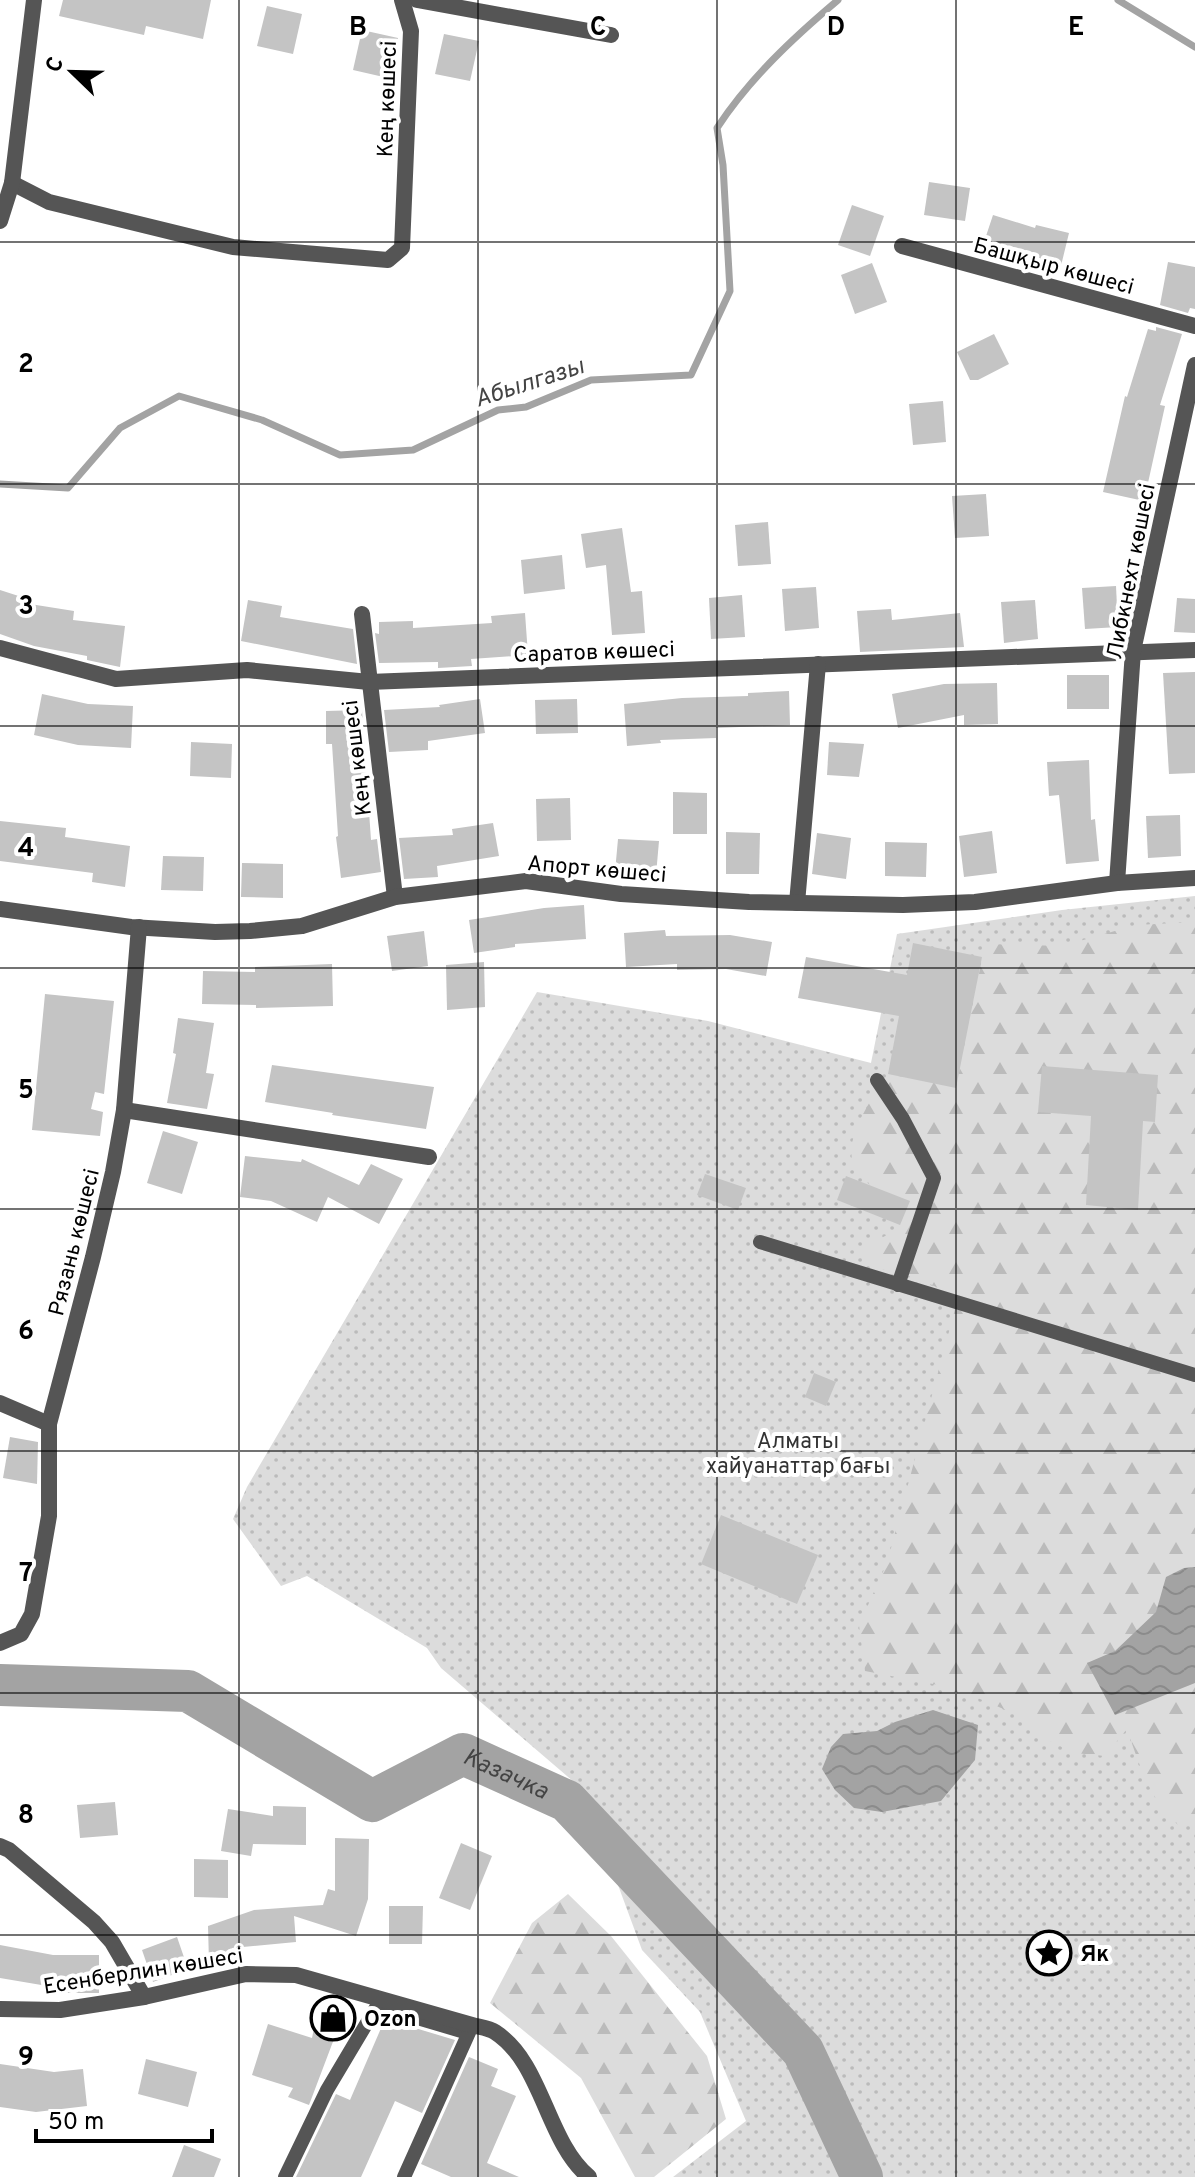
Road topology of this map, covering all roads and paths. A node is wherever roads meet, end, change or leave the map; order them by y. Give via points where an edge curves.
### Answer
1 (34, 0) edge
2 (402, 0) edge
3 (417, 0) edge
4 (611, 35) dead end
5 (12, 183) junction
6 (0, 221) edge
7 (902, 246) dead end
8 (1195, 326) edge
9 (1195, 365) edge
10 (362, 614) dead end
11 (0, 648) edge
12 (1195, 650) edge
13 (1133, 651) junction
14 (818, 664) junction
15 (369, 682) junction
16 (1195, 878) edge
17 (1117, 883) junction
18 (395, 897) junction
19 (797, 903) junction
20 (0, 909) edge
21 (139, 927) junction
22 (877, 1080) dead end
23 (124, 1110) junction
24 (429, 1157) dead end
25 (760, 1242) dead end
26 (898, 1285) junction
27 (1195, 1375) edge
28 (0, 1403) edge
29 (49, 1424) junction
30 (0, 1643) edge
31 (0, 1846) edge
32 (144, 1997) junction
33 (0, 2009) edge
34 (470, 2029) junction
35 (285, 2177) edge
36 (404, 2177) edge
37 (589, 2177) edge

1 - 5 street
2 - 5 street, Кең көшесі via 411,31 402,248 388,260 233,247 49,202
3 - 4 street
5 - 6 street
7 - 8 street, Башқыр көшесі
9 - 13 street, Либкнехт көшесі
10 - 15 street, Кең көшесі
11 - 15 street, Саратов көшесі via 116,679 247,670
12 - 13 street, Саратов көшесі
13 - 14 street, Саратов көшесі
13 - 17 street, Либкнехт көшесі
14 - 15 street, Саратов көшесі
14 - 19 street
15 - 18 street, Кең көшесі
16 - 17 street, Апорт көшесі
17 - 19 street, Апорт көшесі via 975,902
18 - 19 street, Апорт көшесі via 526,881 621,894
18 - 21 street, Апорт көшесі via 302,926 215,932
20 - 21 street, Апорт көшесі
21 - 23 street, Рязань көшесі
22 - 26 lane via 934,1178
23 - 24 street
23 - 29 street, Рязань көшесі
25 - 26 lane
26 - 27 lane
28 - 29 street
29 - 30 street, Рязань көшесі via 49,1516 32,1614 21,1634
31 - 32 street via 94,1922
32 - 33 street, Есенберлин көшесі via 60,2010
32 - 34 street, Есенберлин көшесі via 246,1974 296,1975
34 - 35 lane via 377,2006 327,2090
34 - 36 lane
34 - 37 street, Есенберлин көшесі via 494,2031 519,2053 557,2130

